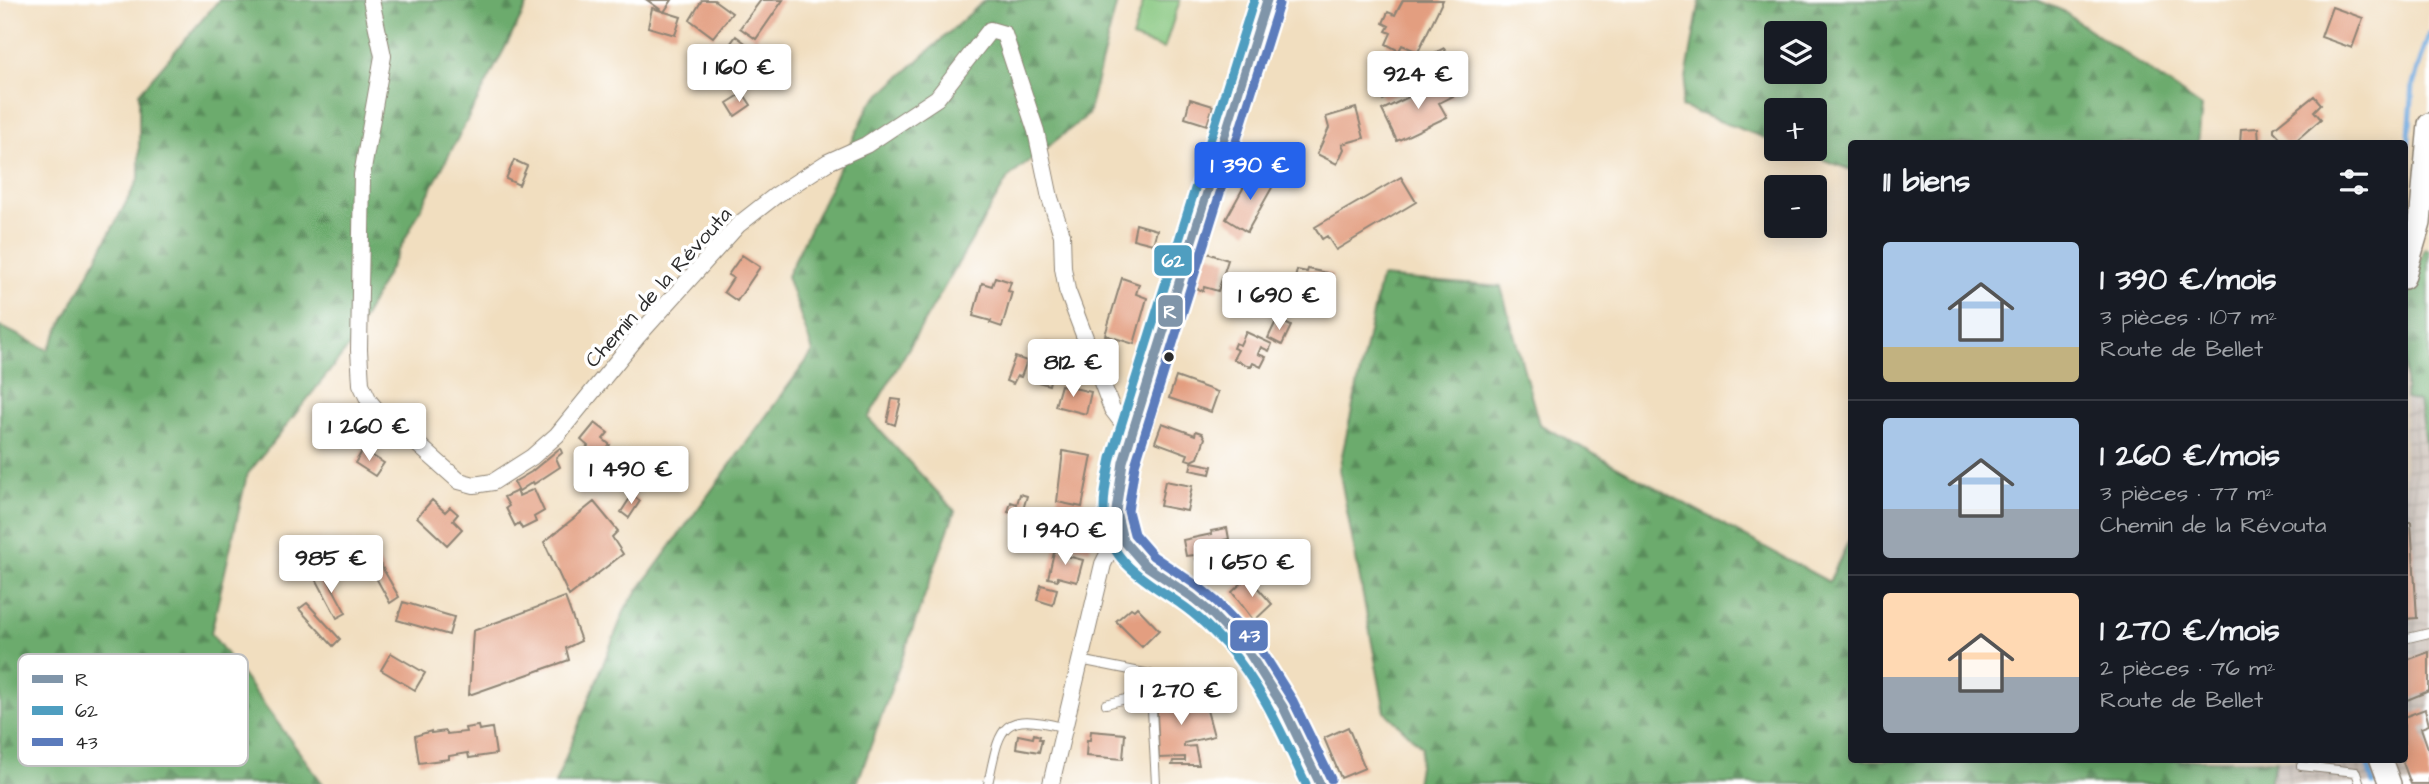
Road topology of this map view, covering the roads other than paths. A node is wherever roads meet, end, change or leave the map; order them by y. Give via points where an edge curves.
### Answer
1 (371, 0) edge
2 (1267, 0) edge
3 (2429, 124) edge
4 (2408, 264) edge
5 (1132, 435) junction
6 (1122, 538) junction
7 (2429, 633) edge
8 (2408, 638) edge
9 (1080, 660) junction
10 (1151, 691) junction
11 (1106, 704) dead end
12 (1062, 727) junction
13 (2382, 763) edge
14 (2301, 766) dead end
15 (988, 784) edge
16 (1051, 784) edge
17 (1156, 784) edge
18 (1320, 784) edge
19 (2361, 784) edge
20 (2390, 784) edge

1 - 5 street, Chemin de la Révouta via 383,56 362,175 361,384 389,425 459,481 474,485 493,482 532,457 557,435 738,225 775,196 828,162 866,145 937,97 990,30 1004,34 1036,131 1062,235 1068,290 1109,402
2 - 5 main road
3 - 4 main road via 2420,223
5 - 6 main road via 1118,488 1116,514
6 - 9 street via 1103,564
6 - 18 main road via 1130,552 1192,597 1256,662
7 - 8 lane
9 - 10 lane via 1150,674
9 - 12 street
10 - 11 lane
10 - 17 lane
12 - 15 lane via 1028,720 1008,726 1000,733
12 - 16 street
13 - 20 main road
14 - 19 lane via 2356,772

